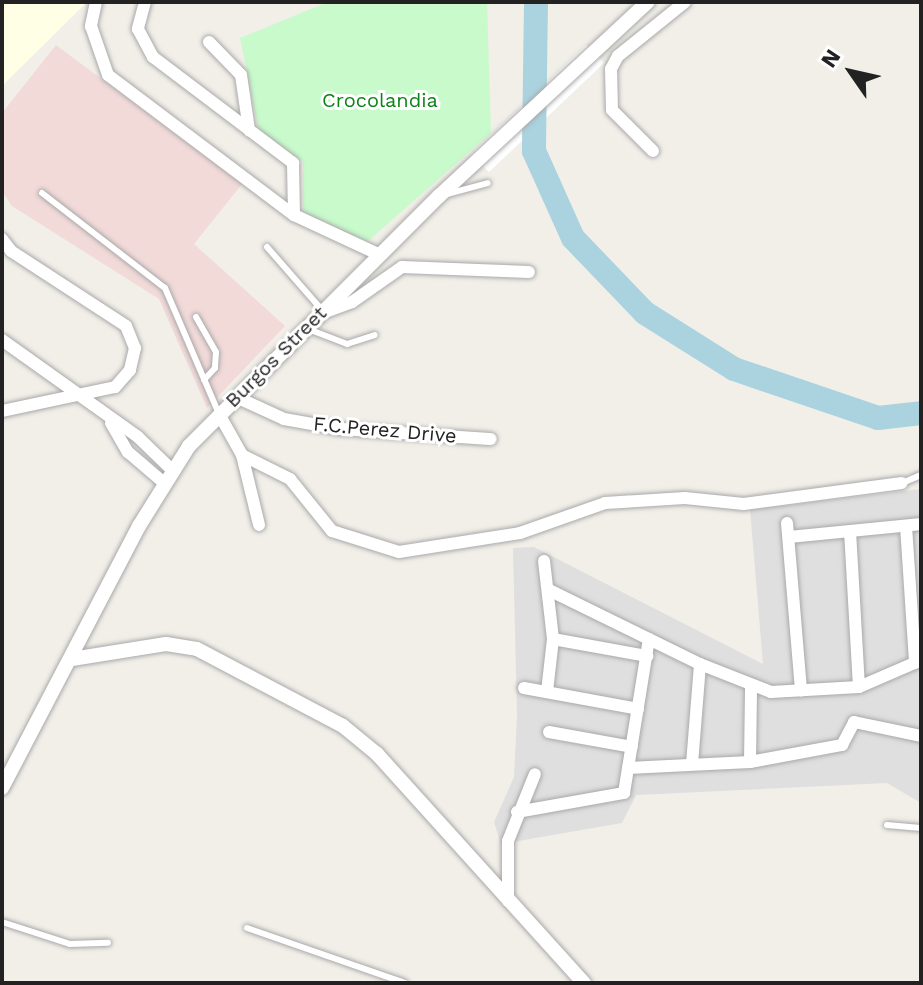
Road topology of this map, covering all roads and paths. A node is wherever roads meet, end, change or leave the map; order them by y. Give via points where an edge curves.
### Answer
1 (96, 2) edge
2 (145, 2) edge
3 (648, 2) edge
4 (685, 2) edge
5 (209, 42) dead end
6 (249, 130) junction
7 (653, 151) dead end
8 (488, 183) dead end
9 (42, 193) dead end
10 (439, 196) junction
11 (294, 215) junction
12 (2, 239) edge
13 (267, 247) dead end
14 (380, 255) junction
15 (529, 272) dead end
16 (320, 312) junction
17 (196, 317) dead end
18 (304, 327) junction
19 (375, 335) dead end
20 (2, 340) edge
21 (204, 380) junction
22 (85, 397) junction
23 (236, 397) junction
24 (2, 411) edge
25 (219, 414) junction
26 (491, 439) dead end
27 (242, 455) junction
28 (921, 475) edge
29 (168, 476) junction
30 (902, 483) joint
31 (787, 523) dead end
32 (921, 524) edge
33 (259, 525) dead end
34 (906, 526) junction
35 (850, 531) junction
36 (789, 537) junction
37 (544, 561) dead end
38 (551, 591) junction
39 (553, 639) junction
40 (649, 639) junction
41 (647, 656) junction
42 (72, 659) junction
43 (918, 661) edge
44 (700, 664) junction
45 (751, 687) junction
46 (859, 687) junction
47 (524, 688) dead end
48 (801, 690) junction
49 (547, 692) junction
50 (638, 709) junction
51 (549, 732) dead end
52 (921, 736) edge
53 (632, 747) junction
54 (750, 762) junction
55 (692, 764) junction
56 (628, 768) junction
57 (535, 774) dead end
58 (2, 788) edge
59 (517, 812) junction
60 (887, 825) dead end
61 (921, 828) edge
62 (508, 902) junction
63 (2, 922) edge
64 (247, 928) dead end
65 (108, 943) dead end
66 (405, 983) edge
67 (584, 983) edge

1 - 11 street via 91,26 108,75
2 - 6 street via 138,29 153,57
3 - 10 street, Burgos Street
4 - 7 street via 618,56 611,69 612,110
5 - 6 street via 241,75
6 - 11 street via 293,163
8 - 10 lane
9 - 21 lane via 165,288
10 - 14 street, Burgos Street
11 - 14 street
12 - 22 street via 11,251 132,335 134,359 123,381
13 - 16 lane
14 - 16 street, Burgos Street
15 - 16 street via 402,267 346,305
16 - 18 street, Burgos Street
17 - 21 lane via 216,352 215,368
18 - 19 lane via 337,343
18 - 23 street, Burgos Street
20 - 22 street
21 - 25 lane
22 - 24 street
22 - 29 street via 109,420 128,452
23 - 25 street, Burgos Street
23 - 26 street, F.C.Perez Drive via 284,419 340,429
25 - 27 street
25 - 29 street, Burgos Street
27 - 30 street via 290,479 332,531 399,552 520,533 590,505 685,498 756,503
27 - 33 street
28 - 30 lane
29 - 42 street, Burgos Street
31 - 36 street
32 - 34 street
34 - 35 street
34 - 43 street
35 - 36 street
35 - 46 street
36 - 48 street
37 - 38 street
38 - 39 street
38 - 40 street
39 - 41 street
39 - 49 street
40 - 41 street
40 - 44 street
41 - 50 street
42 - 58 street, Burgos Street
42 - 62 street via 166,644 197,649 343,726 377,754
43 - 46 street
44 - 45 street
44 - 55 street
45 - 48 street
45 - 54 street
46 - 48 street
47 - 49 street
49 - 50 street
50 - 53 street
51 - 53 street
52 - 54 street via 854,722 842,745
53 - 56 street
54 - 55 street
55 - 56 street
56 - 59 street via 624,793
57 - 59 street
59 - 62 street via 508,841
60 - 61 lane
62 - 67 street
63 - 65 lane via 70,944
64 - 66 lane

